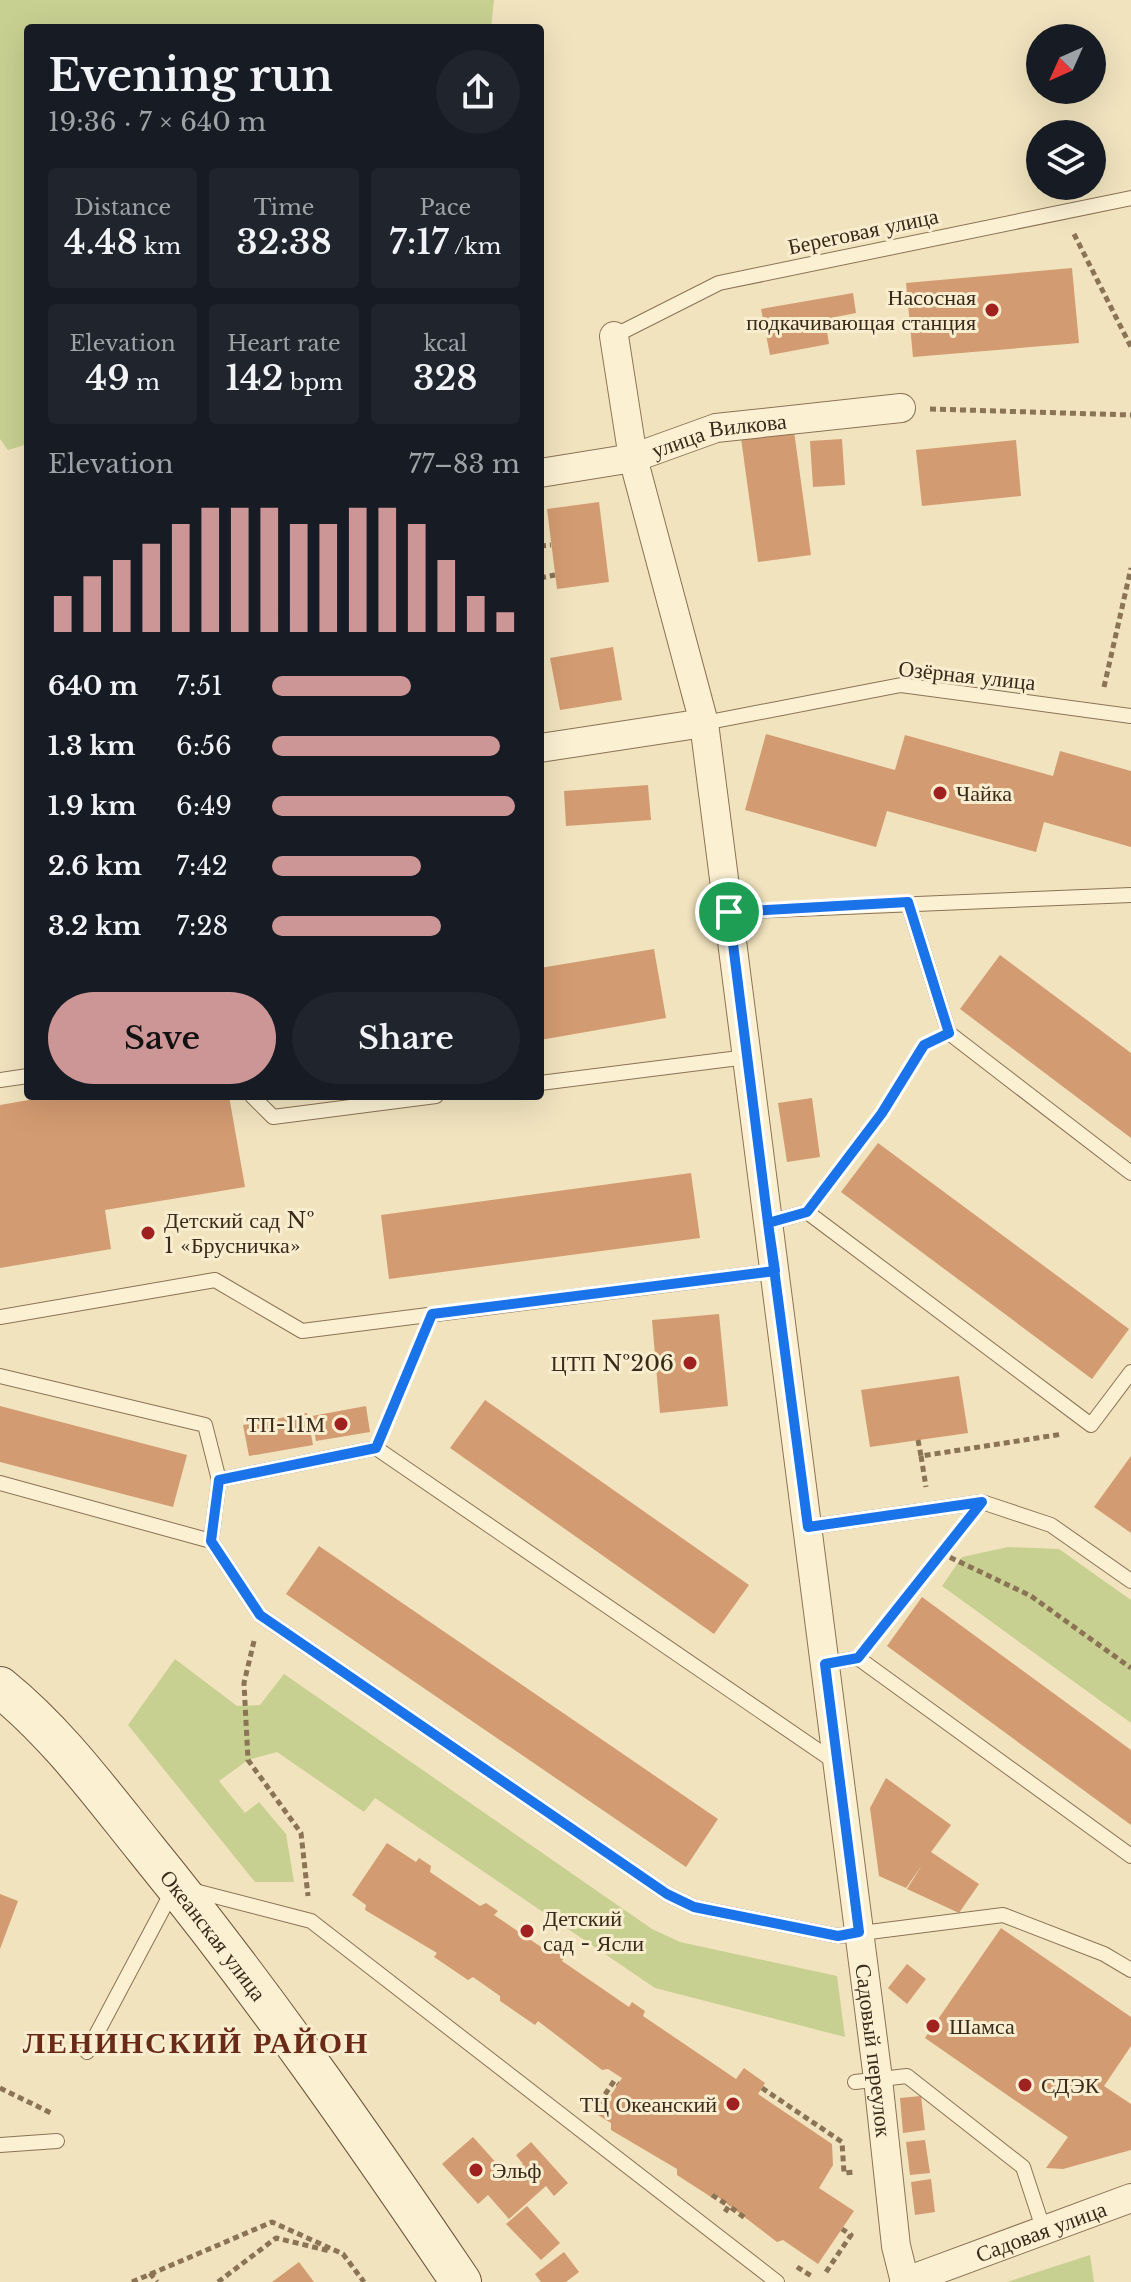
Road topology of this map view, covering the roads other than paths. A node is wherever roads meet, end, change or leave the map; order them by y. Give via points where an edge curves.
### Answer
1 (1131, 198) edge
2 (614, 336) joint
3 (901, 408) road end
4 (633, 458) junction
5 (544, 472) edge
6 (1131, 716) edge
7 (704, 723) junction
8 (544, 747) edge
9 (1131, 895) edge
10 (908, 902) junction
11 (729, 912) junction
12 (747, 1057) junction
13 (24, 1077) edge
14 (0, 1080) edge
15 (544, 1082) edge
16 (256, 1100) edge
17 (405, 1100) edge
18 (1131, 1173) edge
19 (768, 1223) junction
20 (775, 1271) junction
21 (0, 1317) edge
22 (1131, 1372) edge
23 (0, 1376) edge
24 (219, 1480) junction
25 (0, 1483) edge
26 (808, 1527) junction
27 (211, 1541) junction
28 (1131, 1581) edge
29 (825, 1664) junction
30 (0, 1687) edge
31 (838, 1764) junction
32 (1131, 1856) edge
33 (176, 1886) junction
34 (859, 1932) junction
35 (1131, 1970) edge
36 (87, 2052) dead end
37 (867, 2080) junction
38 (57, 2141) dead end
39 (0, 2145) edge
40 (1131, 2198) edge
41 (1044, 2231) junction
42 (461, 2282) edge
43 (777, 2282) edge
44 (905, 2282) edge

1 - 2 lane, Береговая улица via 719,283
2 - 4 street, Садовый переулок
3 - 4 street, улица Вилкова via 716,428
4 - 5 street, улица Вилкова
4 - 7 street, Садовый переулок
6 - 7 lane, Озёрная улица via 901,685
7 - 8 street
7 - 11 street, Садовый переулок
9 - 10 lane
10 - 11 lane
10 - 18 lane via 949,1033
11 - 12 street, Садовый переулок
12 - 15 lane
12 - 19 street, Садовый переулок
13 - 14 lane
16 - 17 lane via 273,1117
19 - 20 street, Садовый переулок
19 - 22 lane via 807,1212 1091,1425
20 - 21 lane via 302,1331 215,1280
20 - 26 street, Садовый переулок
23 - 24 lane via 205,1425
24 - 27 lane
24 - 31 lane via 376,1448
25 - 27 lane
26 - 28 lane via 982,1502 1051,1525
26 - 29 street, Садовый переулок
27 - 34 lane via 260,1615 667,1894 694,1907 790,1929 838,1936
29 - 31 street, Садовый переулок
29 - 32 lane via 858,1658
30 - 33 main road, Океанская улица via 40,1718
31 - 34 street, Садовый переулок
33 - 36 lane
33 - 42 main road, Океанская улица via 364,2138
33 - 43 lane via 311,1921
34 - 35 lane via 1003,1915 1104,1954
34 - 37 street, Садовый переулок
37 - 41 lane via 907,2076 1023,2167
37 - 44 street, Садовый переулок
38 - 39 lane
40 - 41 street, Садовая улица
41 - 44 street, Садовая улица

